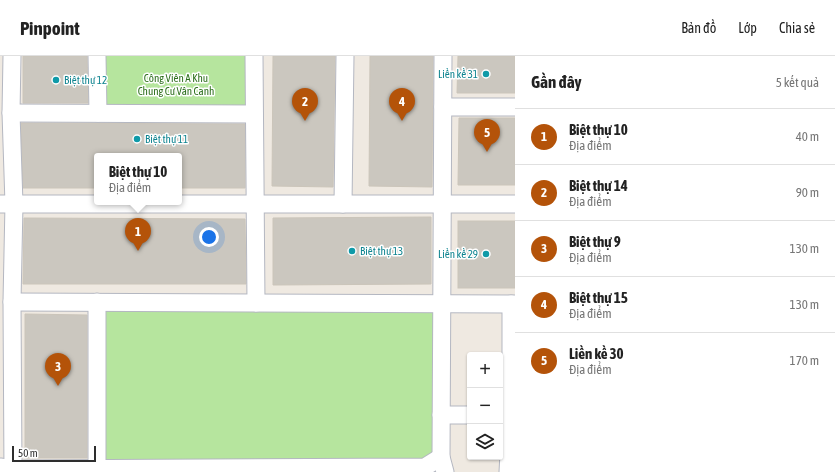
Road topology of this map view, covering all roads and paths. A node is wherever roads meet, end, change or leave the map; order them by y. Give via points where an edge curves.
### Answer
1 (12, 56) edge
2 (97, 56) edge
3 (254, 56) edge
4 (345, 56) edge
5 (443, 56) edge
6 (443, 107) junction
7 (515, 107) edge
8 (11, 113) junction
9 (98, 113) junction
10 (254, 114) junction
11 (7, 204) edge
12 (94, 204) edge
13 (182, 204) edge
14 (256, 204) junction
15 (344, 204) junction
16 (442, 204) junction
17 (515, 204) edge
18 (12, 302) junction
19 (97, 302) junction
20 (256, 303) junction
21 (442, 304) junction
22 (513, 304) edge
23 (441, 415) junction
24 (467, 415) edge
25 (509, 416) edge
26 (443, 465) edge
27 (97, 468) junction
28 (9, 469) edge
29 (141, 470) edge
30 (508, 472) edge

1 - 8 street
2 - 9 street
3 - 10 street
4 - 15 street
5 - 6 street
6 - 7 street
6 - 16 street
8 - 9 street
8 - 11 street
9 - 10 street
10 - 14 street
11 - 12 street
11 - 18 street
13 - 14 street
14 - 15 street
14 - 20 street
15 - 16 street
16 - 17 street
16 - 21 street
18 - 19 street
18 - 28 street
19 - 20 street
19 - 27 street
20 - 21 street
21 - 22 street
21 - 23 street
22 - 25 street
23 - 24 street
23 - 26 street
25 - 30 street
26 - 29 street
27 - 28 street
27 - 29 street

